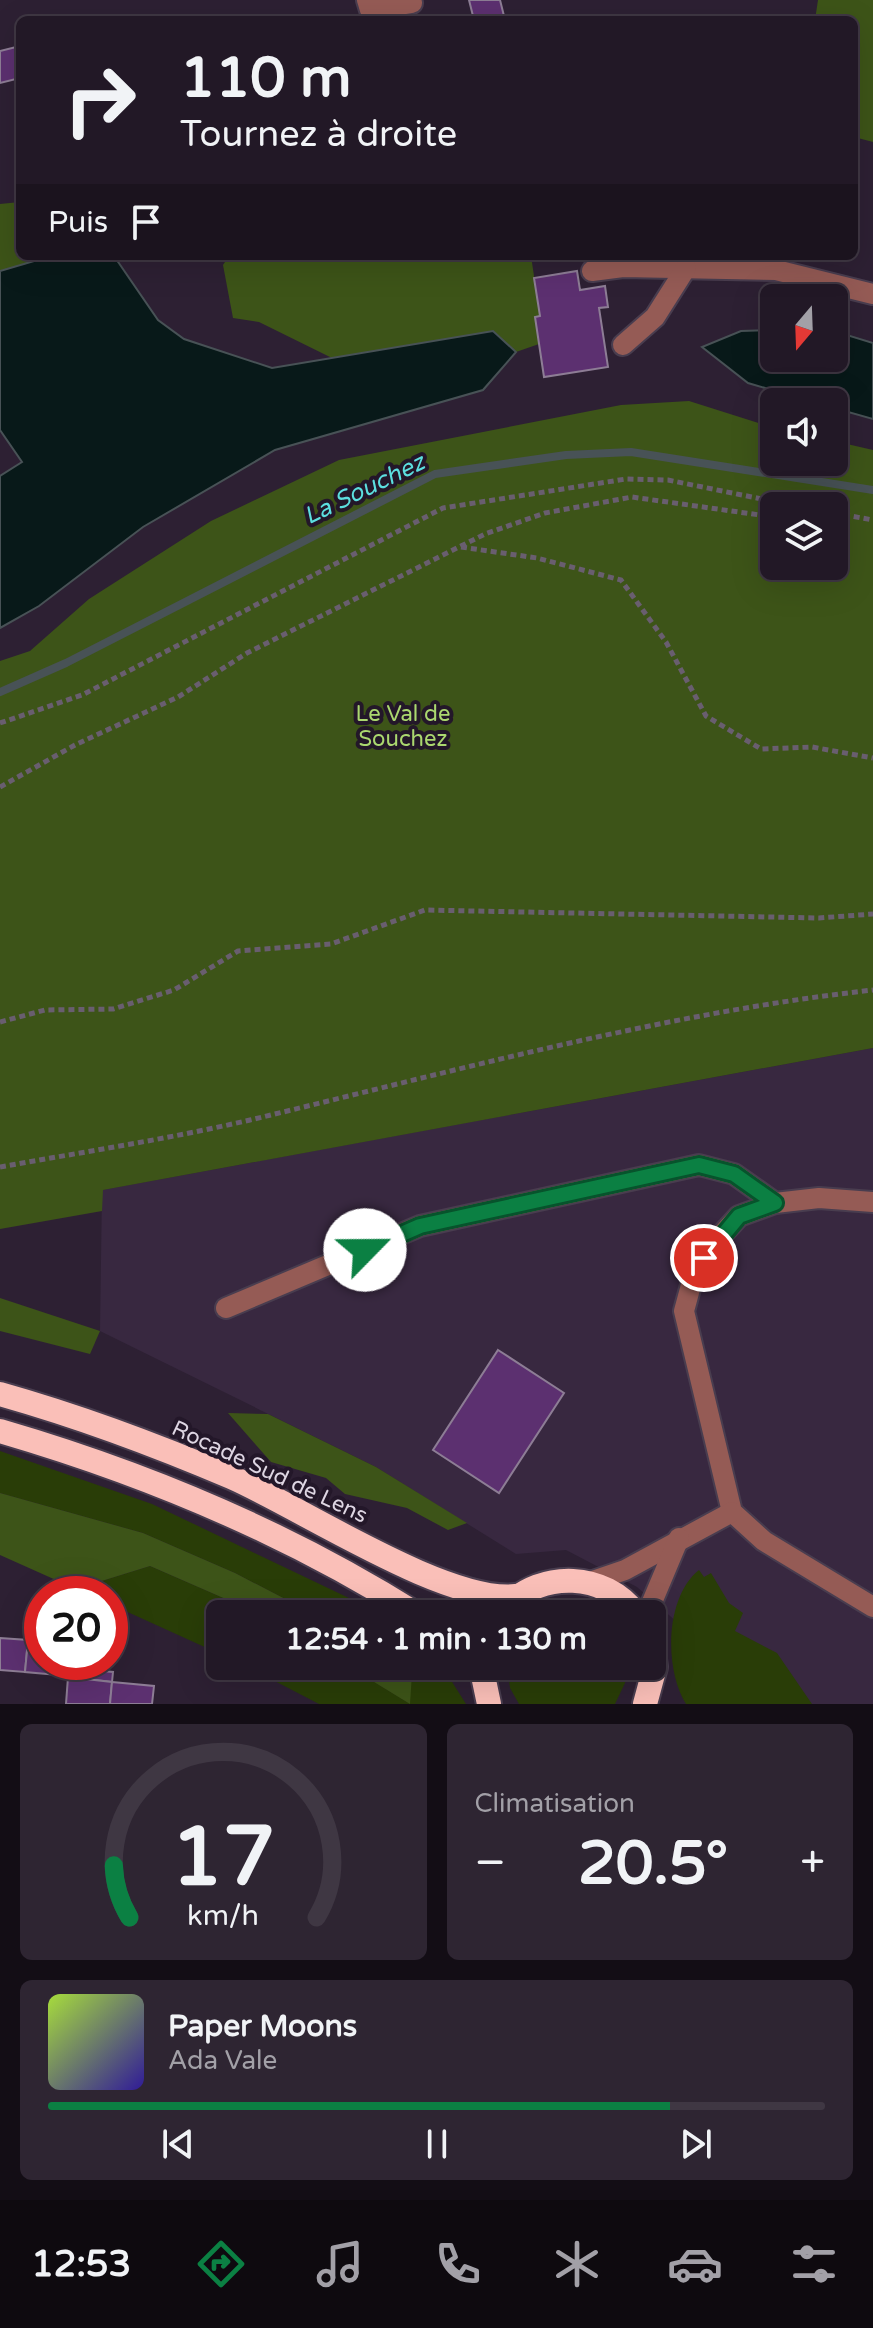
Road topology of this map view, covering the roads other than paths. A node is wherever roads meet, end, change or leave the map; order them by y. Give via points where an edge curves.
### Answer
1 (367, 0) edge
2 (412, 3) dead end
3 (686, 268) junction
4 (592, 271) dead end
5 (873, 294) edge
6 (623, 345) dead end
7 (873, 1202) edge
8 (775, 1203) junction
9 (226, 1308) dead end
10 (0, 1394) edge
11 (0, 1431) edge
12 (732, 1512) junction
13 (679, 1538) junction
14 (590, 1582) junction
15 (516, 1596) junction
16 (391, 1600) edge
17 (512, 1600) edge
18 (621, 1600) edge
19 (653, 1600) edge
20 (873, 1607) edge
21 (482, 1680) edge
22 (489, 1704) edge

1 - 2 street via 370,10
3 - 4 street
3 - 5 street via 776,270
3 - 6 street via 655,317
7 - 8 street via 819,1198
8 - 9 street via 734,1174 699,1165 420,1226
8 - 12 street via 739,1216 714,1243 694,1274 684,1311
10 - 15 highway, Rocade Sud de Lens via 233,1478 428,1576 496,1598
11 - 16 highway via 227,1514
12 - 13 street
12 - 20 street via 764,1541
13 - 14 street via 625,1570
13 - 19 street
14 - 15 highway via 551,1580
14 - 18 highway
15 - 17 highway
21 - 22 highway

